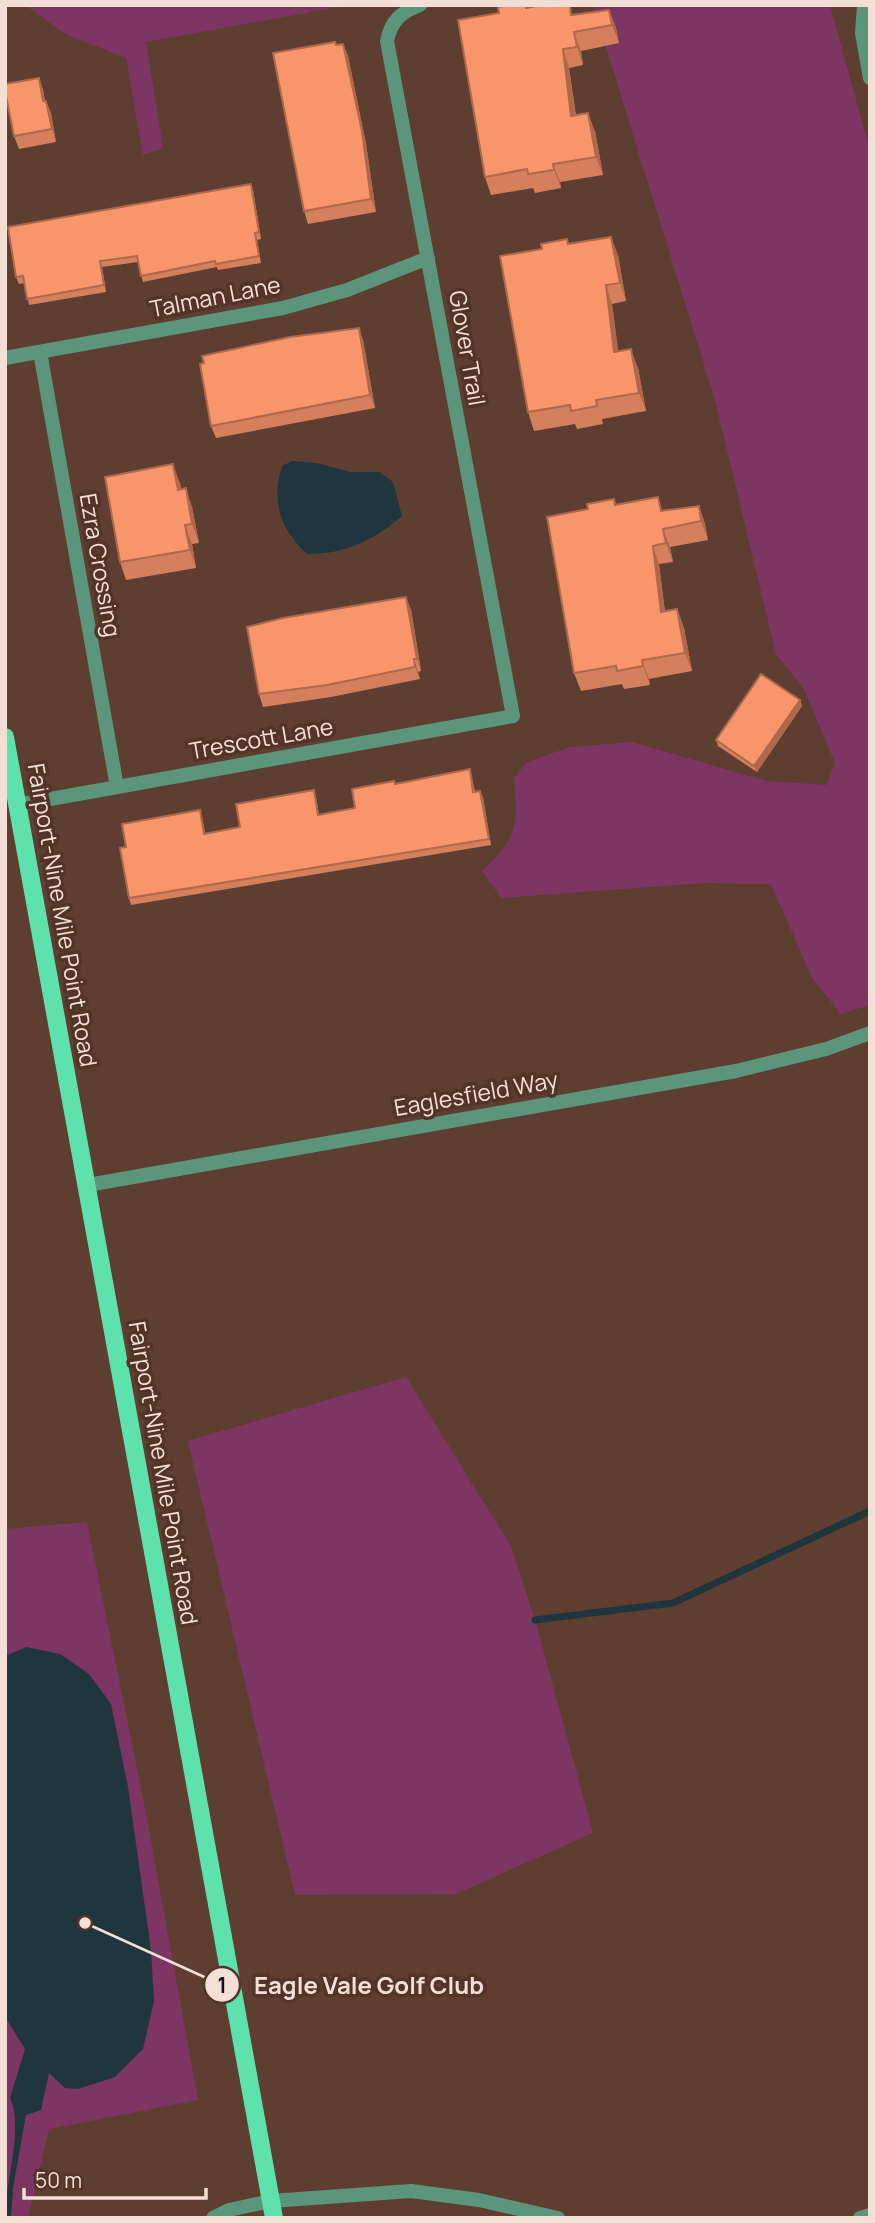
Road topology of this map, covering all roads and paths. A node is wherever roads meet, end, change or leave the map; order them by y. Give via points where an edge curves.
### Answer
1 (420, 5) edge
2 (864, 5) edge
3 (870, 78) edge
4 (428, 258) junction
5 (40, 352) junction
6 (5, 358) edge
7 (513, 716) joint
8 (5, 737) edge
9 (117, 787) junction
10 (17, 805) junction
11 (870, 1033) edge
12 (88, 1185) junction
13 (272, 2209) edge
14 (870, 2215) edge
15 (213, 2218) edge
16 (558, 2218) edge
17 (860, 2218) edge

1 - 4 street, Glover Trail via 401,14 390,26 387,41
2 - 3 street via 862,33
4 - 5 street, Talman Lane via 347,290 283,308
4 - 7 street, Glover Trail
5 - 6 street, Talman Lane
5 - 9 street, Ezra Crossing
7 - 9 street, Trescott Lane
8 - 10 main road, Fairport-Nine Mile Point Road
9 - 10 street, Trescott Lane
10 - 12 main road, Fairport-Nine Mile Point Road
11 - 12 street, Eaglesfield Way via 826,1049 736,1070
12 - 13 main road, Fairport-Nine Mile Point Road
13 - 15 street via 229,2210
13 - 16 street via 411,2191
14 - 17 street

